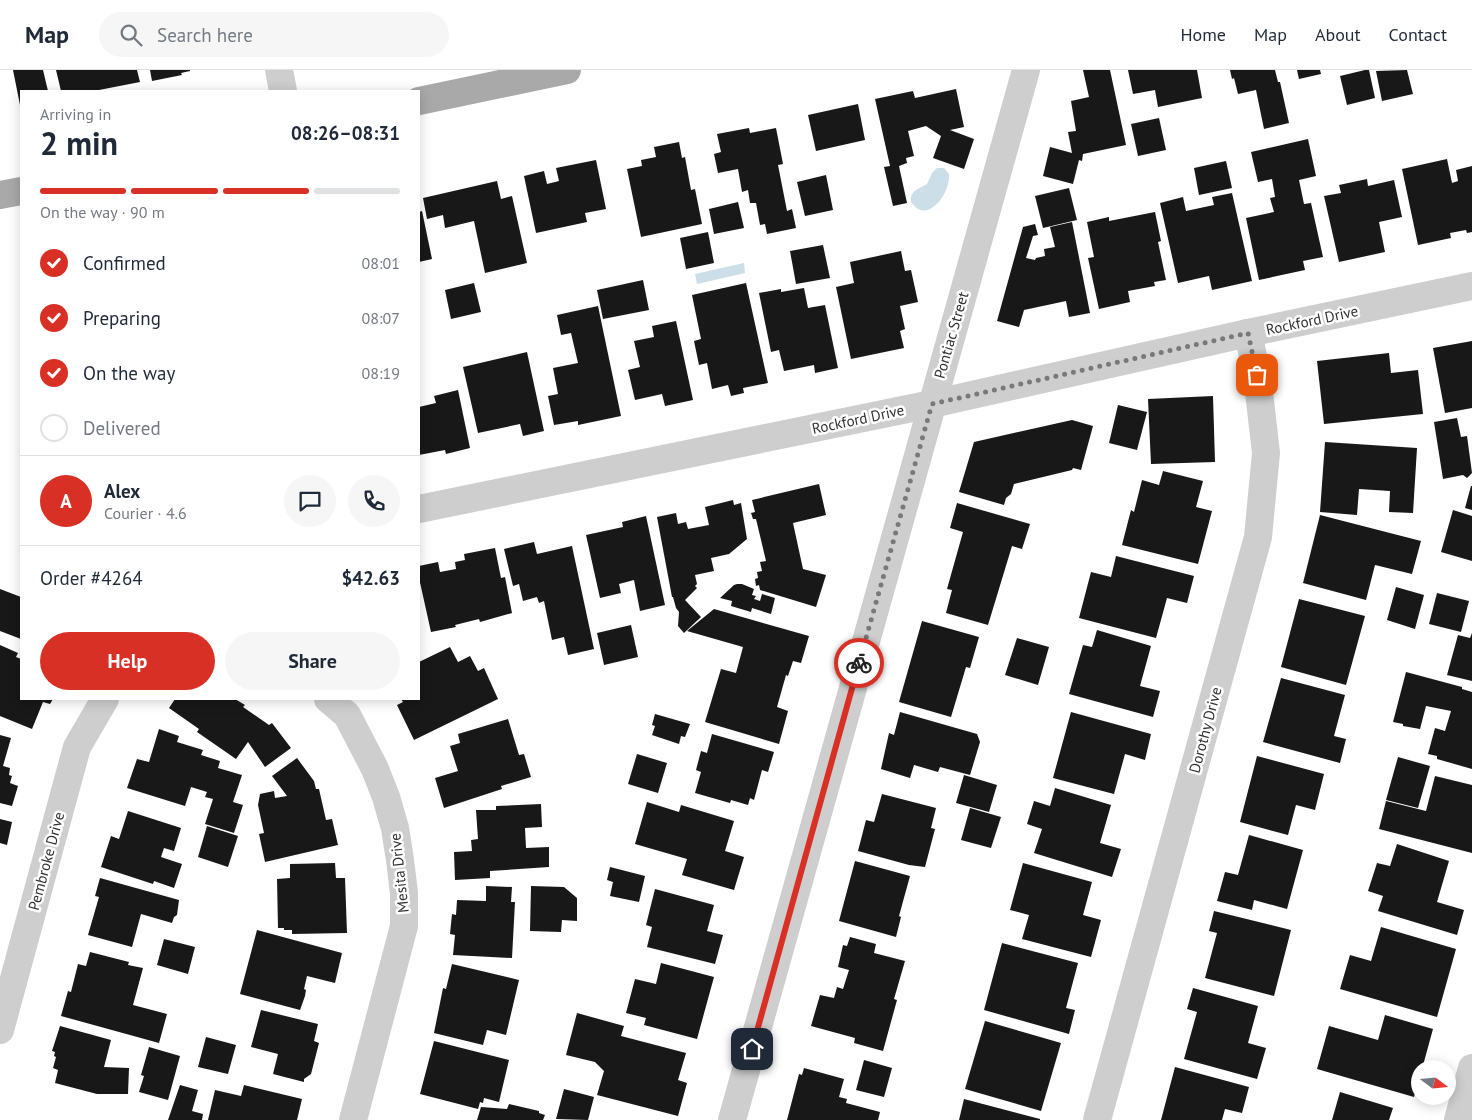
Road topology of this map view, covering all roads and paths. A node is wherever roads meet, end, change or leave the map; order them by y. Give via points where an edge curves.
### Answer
1 (279, 70) edge
2 (567, 70) edge
3 (1026, 70) edge
4 (283, 90) edge
5 (420, 101) edge
6 (1472, 286) edge
7 (1248, 333) junction
8 (932, 404) junction
9 (420, 509) edge
10 (104, 700) edge
11 (329, 700) edge
12 (0, 1030) edge
13 (1472, 1068) edge
14 (353, 1120) edge
15 (732, 1120) edge
16 (1097, 1120) edge
17 (1458, 1120) edge

1 - 4 street
2 - 5 main road
3 - 8 street, Pontiac Street
6 - 7 street, Rockford Drive
7 - 8 street, Rockford Drive
7 - 16 street, Dorothy Drive via 1257,375 1266,453 1258,537
8 - 9 street, Rockford Drive
8 - 15 street, Pontiac Street
10 - 12 street, Pembroke Drive via 77,747
11 - 14 street, Mesita Drive via 347,715 375,768 395,828 404,893 404,926
13 - 17 street

